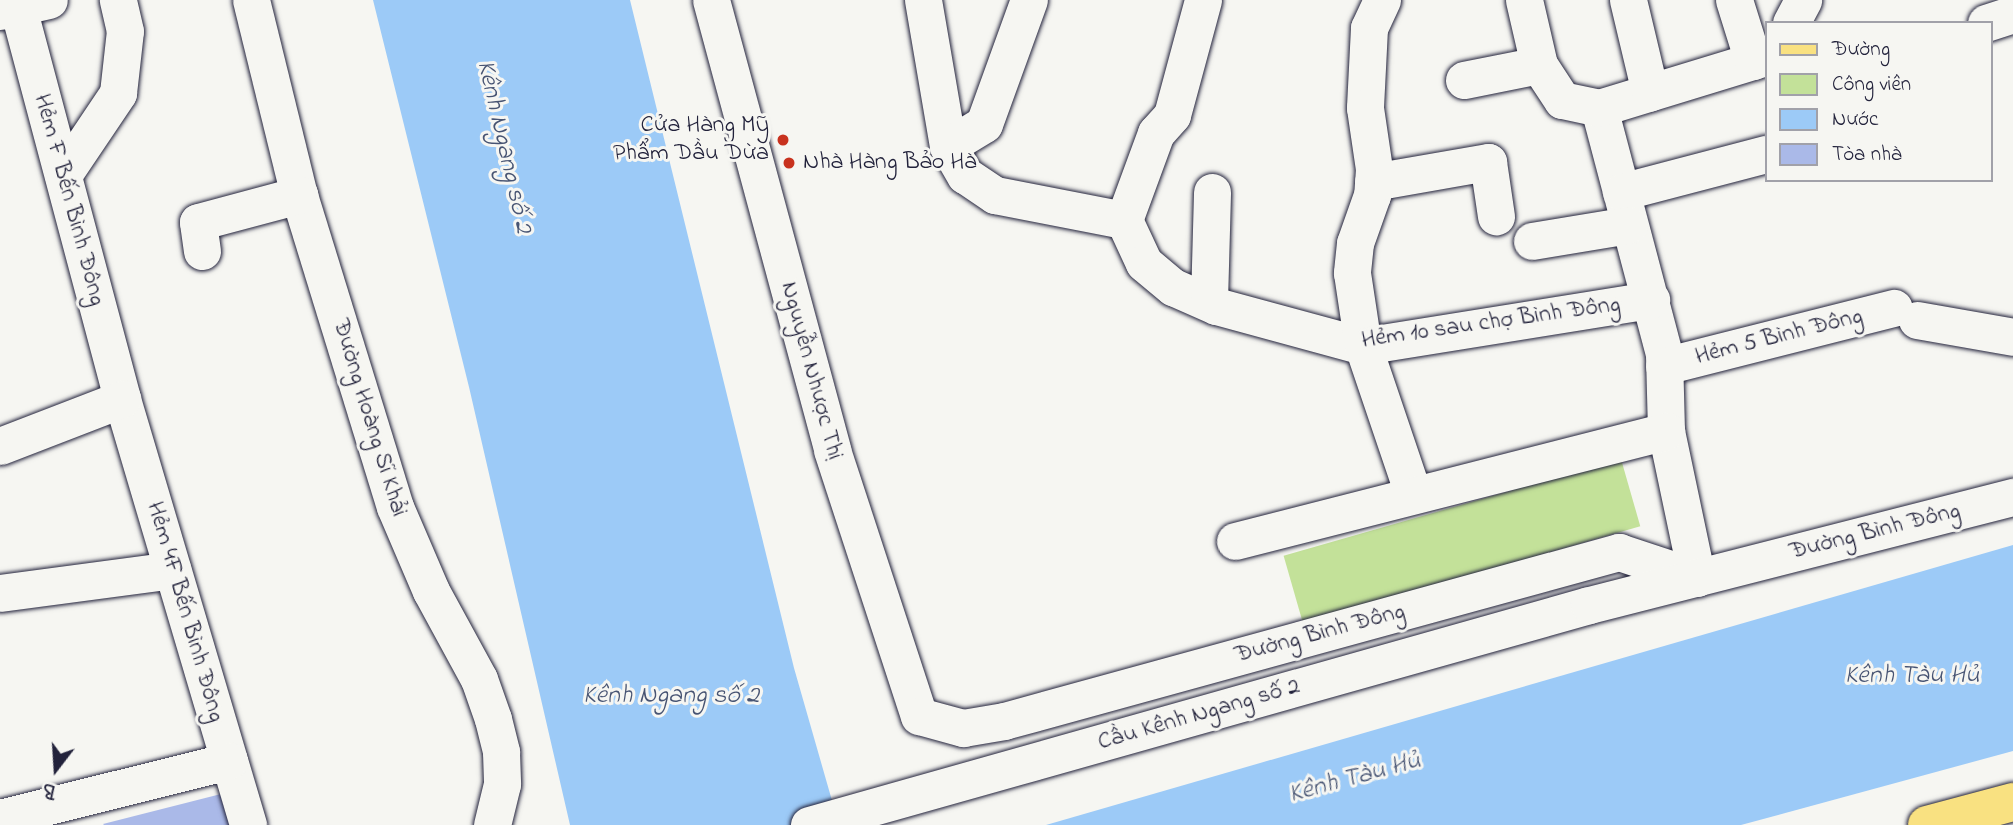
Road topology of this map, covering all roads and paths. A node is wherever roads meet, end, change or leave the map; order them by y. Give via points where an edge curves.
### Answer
1 (251, 0) edge
2 (711, 0) edge
3 (923, 0) edge
4 (1028, 0) edge
5 (1203, 0) edge
6 (1382, 0) edge
7 (1524, 0) edge
8 (1628, 0) edge
9 (1734, 0) edge
10 (1803, 0) edge
11 (124, 1) edge
12 (21, 5) edge
13 (2013, 14) edge
14 (1792, 21) edge
15 (1992, 21) edge
16 (1759, 59) edge
17 (1539, 65) junction
18 (1464, 80) dead end
19 (1650, 92) junction
20 (1599, 108) junction
21 (948, 146) junction
22 (1764, 155) edge
23 (63, 175) junction
24 (1373, 183) junction
25 (1212, 192) dead end
26 (299, 195) junction
27 (1625, 208) junction
28 (1496, 216) dead end
29 (1124, 220) junction
30 (1532, 241) dead end
31 (202, 251) dead end
32 (1651, 300) junction
33 (1209, 301) junction
34 (2013, 338) edge
35 (1363, 346) junction
36 (1664, 366) junction
37 (122, 399) junction
38 (1666, 431) junction
39 (0, 446) edge
40 (1413, 494) junction
41 (2013, 497) edge
42 (1235, 541) dead end
43 (172, 570) junction
44 (1697, 578) junction
45 (0, 593) edge
46 (1589, 605) joint
47 (942, 722) joint
48 (229, 761) junction
49 (2013, 802) edge
50 (0, 818) edge
51 (248, 825) edge
52 (492, 825) edge
53 (809, 825) edge
54 (1927, 825) edge

1 - 26 street, Đường Hoàng Sĩ Khải
2 - 47 street, Nguyễn Nhược Thị via 832,450 919,716
3 - 21 street
4 - 21 street via 984,124
5 - 29 street via 1172,115 1156,133
6 - 24 street via 1368,28 1365,108
7 - 17 street
8 - 19 street
9 - 16 street
10 - 14 street
11 - 23 street via 118,93
12 - 23 street, Hẻm F Bến Bình Đông
13 - 15 street
16 - 19 street
17 - 18 street
17 - 20 street via 1562,100
19 - 20 street
20 - 27 street
21 - 29 street via 965,175 995,195
22 - 27 street
23 - 37 street, Hẻm F Bến Bình Đông
24 - 28 street via 1488,162
24 - 35 street via 1352,273
25 - 33 street
26 - 31 street via 198,222
26 - 52 street, Đường Hoàng Sĩ Khải via 395,507 431,591 480,679 493,719 502,784
27 - 30 street
27 - 32 street
29 - 33 street, Hẻm 10 sau chợ Bình Đông via 1144,263 1173,287
32 - 35 street, Hẻm 10 sau chợ Bình Đông
32 - 36 street
33 - 35 street, Hẻm 10 sau chợ Bình Đông via 1315,336
34 - 36 street, Hẻm 5 Bình Đông via 1906,314
35 - 40 street
36 - 38 street
37 - 39 street
37 - 43 street, Hẻm 4F Bến Bình Đông
38 - 40 street
38 - 44 street
40 - 42 street
41 - 44 street, Đường Bình Đông
43 - 45 street
43 - 48 street, Hẻm 4F Bến Bình Đông
44 - 46 street, Đường Bình Đông
44 - 47 street, Đường Bình Đông via 1619,552 1004,721 963,728
46 - 53 street, Cầu Kênh Ngang số 2
48 - 50 street
48 - 51 street, Hẻm 4F Bến Bình Đông
49 - 54 main road

